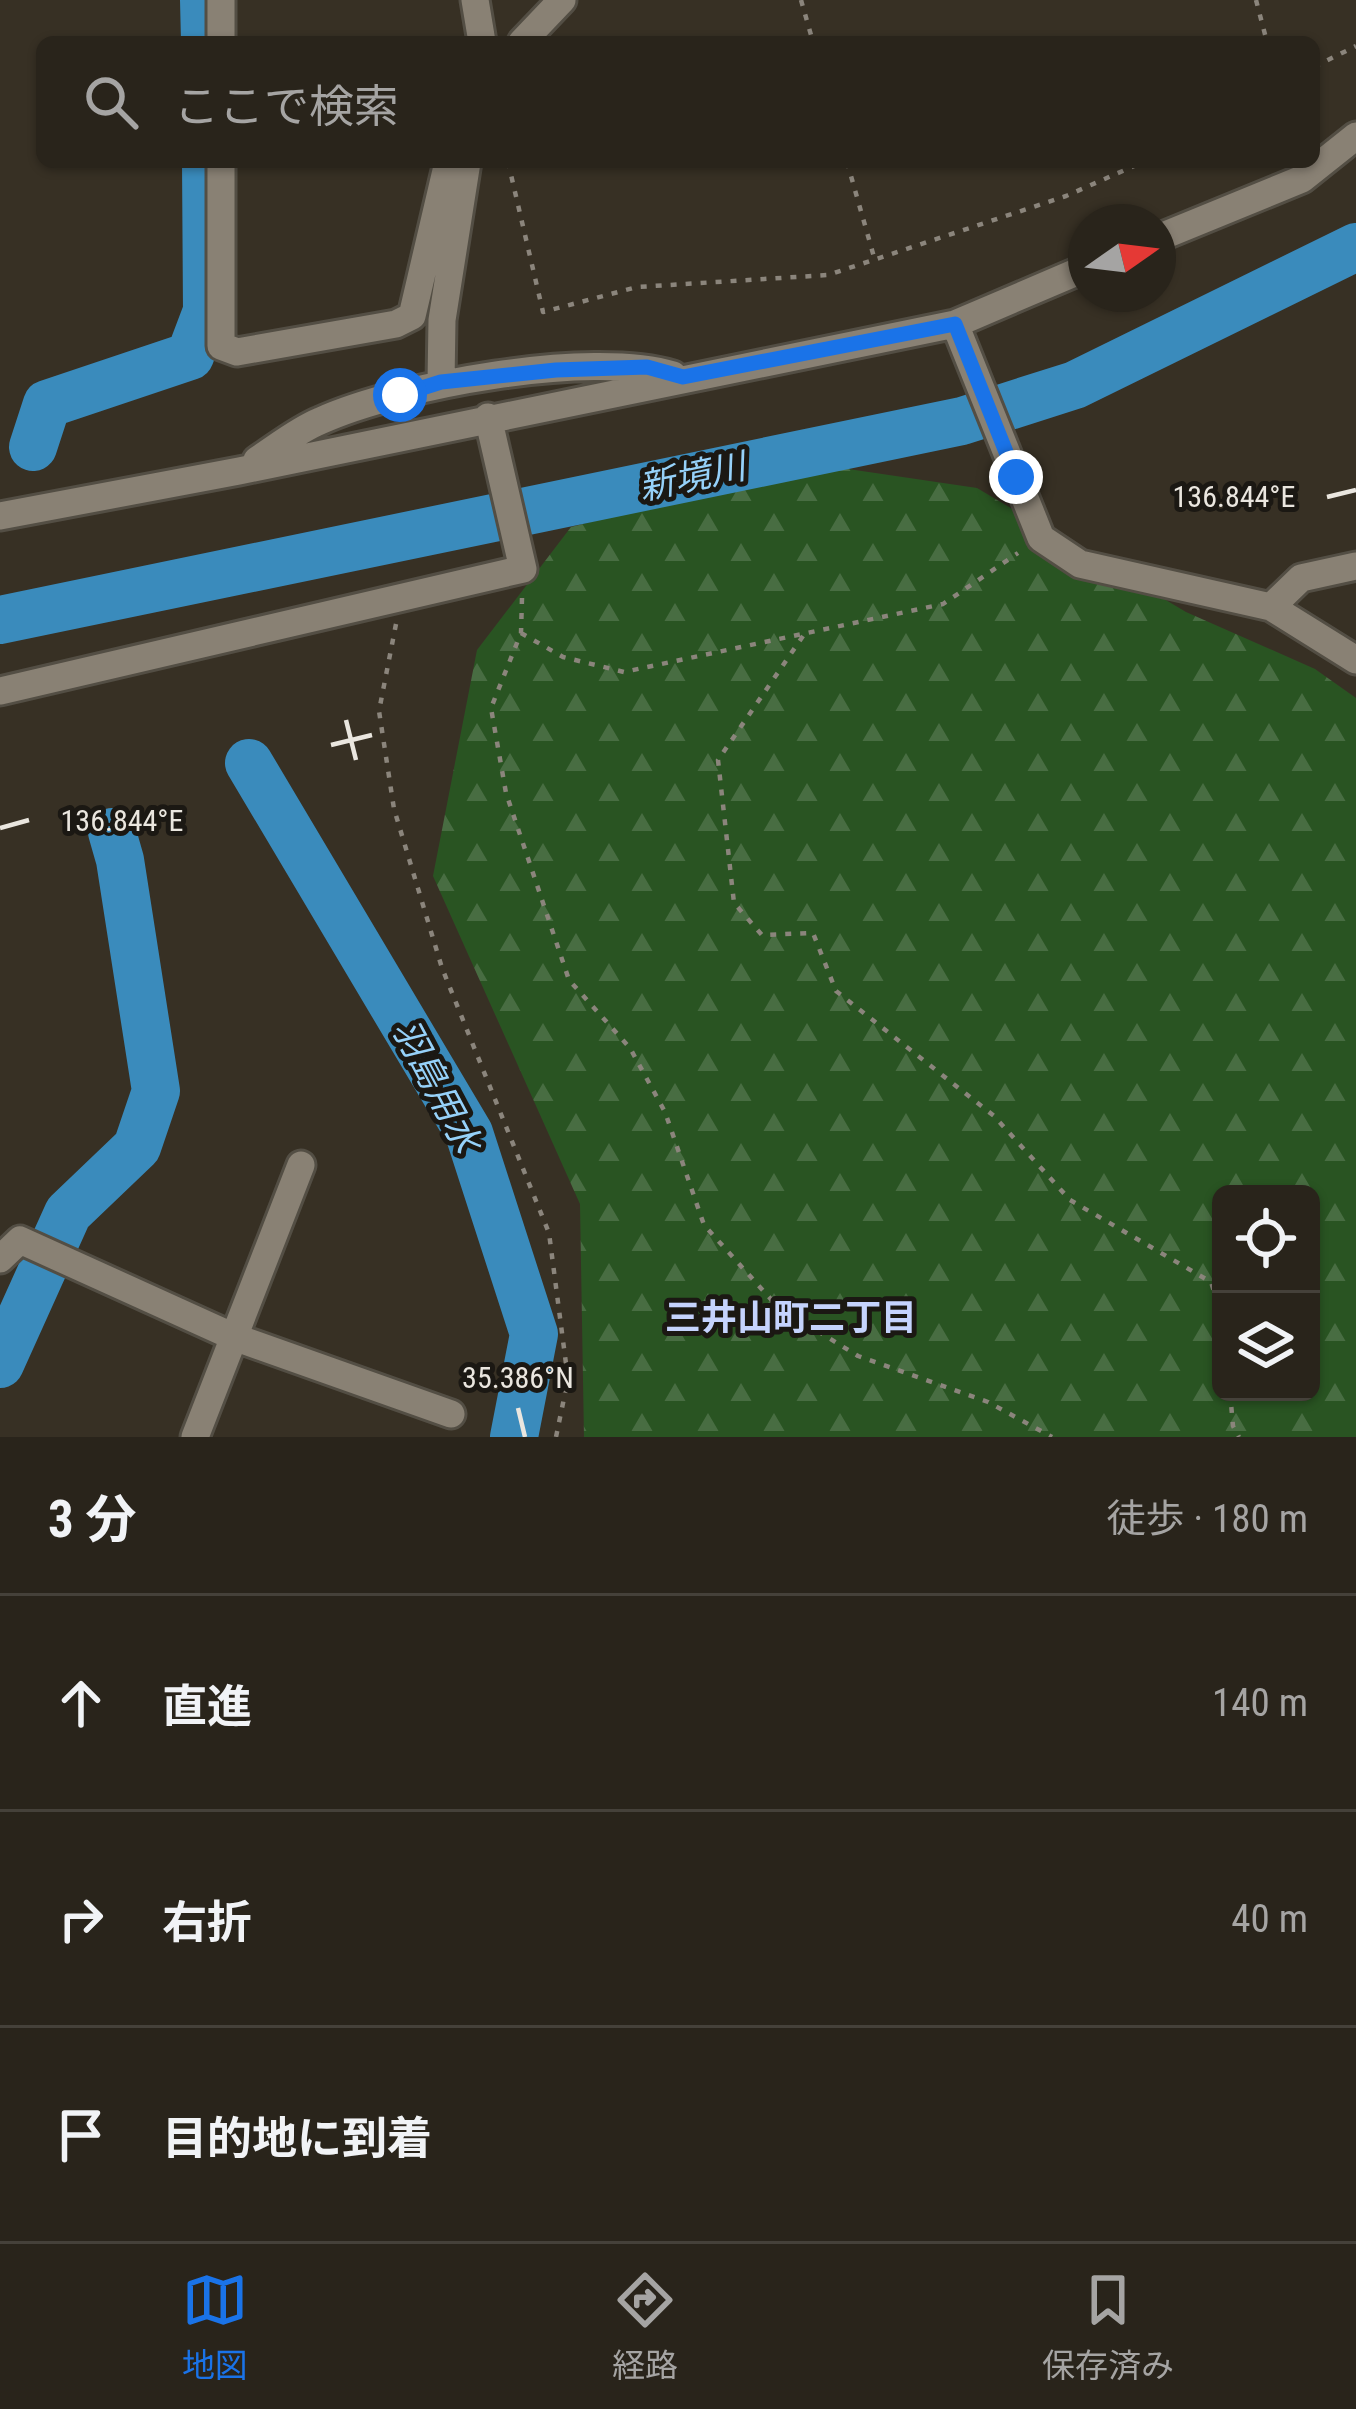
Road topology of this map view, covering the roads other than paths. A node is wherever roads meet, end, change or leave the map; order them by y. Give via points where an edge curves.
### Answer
1 (220, 0) edge
2 (475, 0) edge
3 (562, 0) edge
4 (220, 36) edge
5 (481, 36) edge
6 (528, 36) edge
7 (1356, 136) edge
8 (1320, 164) edge
9 (221, 168) edge
10 (447, 168) edge
11 (466, 168) edge
12 (1315, 168) edge
13 (1176, 230) edge
14 (1068, 277) edge
15 (959, 335) junction
16 (683, 377) junction
17 (441, 382) junction
18 (488, 417) junction
19 (239, 472) junction
20 (0, 516) edge
21 (1356, 566) edge
22 (1271, 607) junction
23 (1356, 660) edge
24 (0, 691) edge
25 (301, 1165) dead end
26 (10, 1249) edge
27 (234, 1337) junction
28 (451, 1414) dead end
29 (195, 1437) edge

1 - 4 street
2 - 5 street
3 - 6 street
7 - 8 street
9 - 10 street via 221,346 237,352 412,316
11 - 17 street via 442,320
12 - 13 street
14 - 15 street
15 - 16 street
15 - 22 street via 1041,538 1080,564
16 - 17 street via 647,367
16 - 18 street
17 - 19 street via 319,421
18 - 19 street
18 - 24 street via 523,569
19 - 20 street
21 - 22 street via 1301,578
22 - 23 street
25 - 27 street
26 - 27 street via 65,1261
27 - 28 street
27 - 29 street

